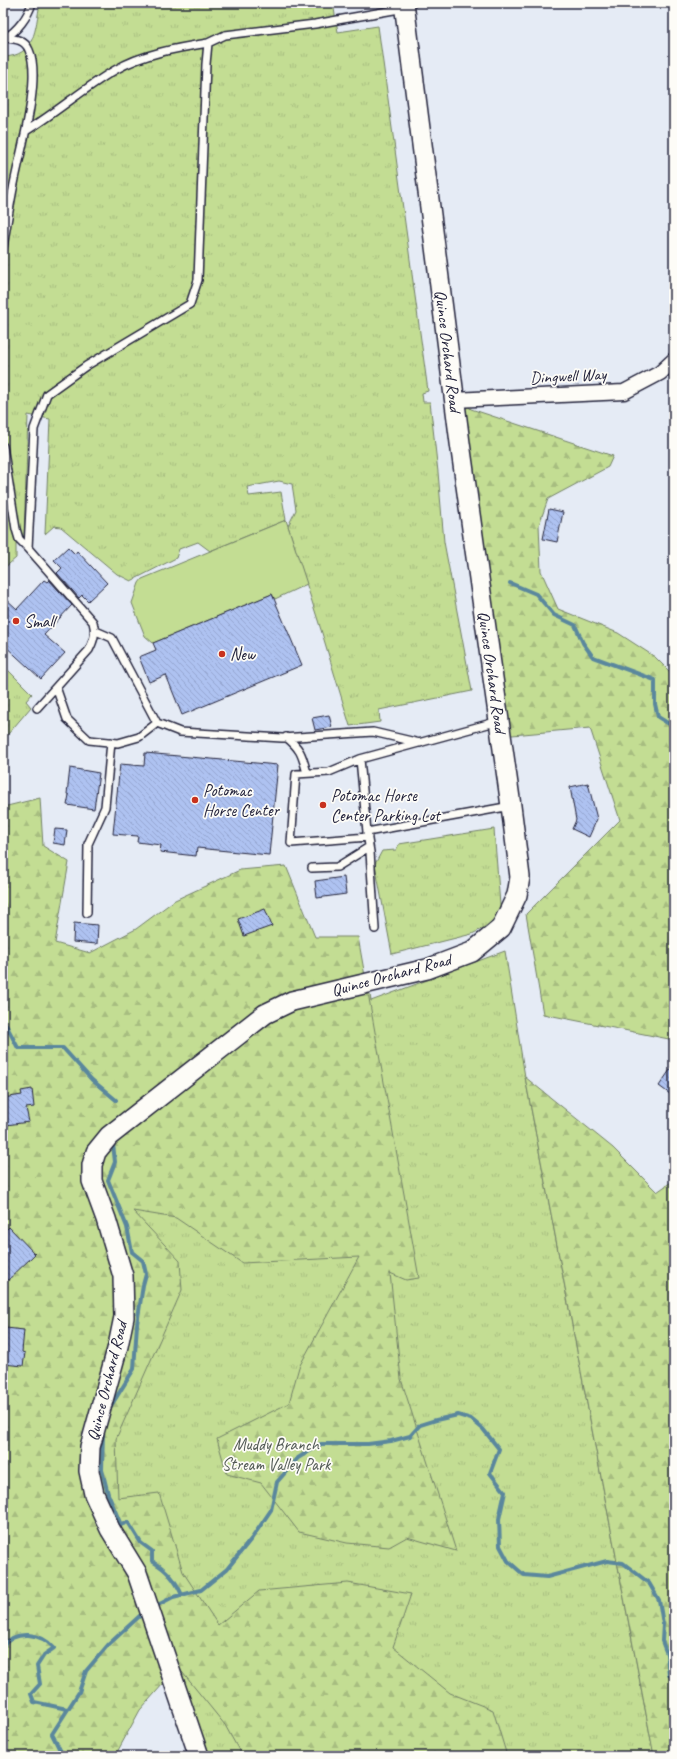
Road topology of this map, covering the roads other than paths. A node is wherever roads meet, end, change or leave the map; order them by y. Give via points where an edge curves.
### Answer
1 (32, 3) edge
2 (405, 5) edge
3 (5, 38) edge
4 (208, 43) junction
5 (26, 131) junction
6 (3, 248) edge
7 (674, 360) edge
8 (454, 400) junction
9 (3, 446) edge
10 (28, 548) junction
11 (96, 631) junction
12 (56, 687) junction
13 (37, 708) dead end
14 (499, 721) junction
15 (157, 723) junction
16 (286, 737) junction
17 (111, 742) junction
18 (420, 743) junction
19 (360, 759) junction
20 (307, 773) junction
21 (511, 806) junction
22 (368, 835) junction
23 (369, 847) junction
24 (312, 868) dead end
25 (87, 913) dead end
26 (375, 929) dead end
27 (199, 1756) edge

1 - 3 lane via 23,22
2 - 4 lane via 315,24 225,35
2 - 8 street, Quince Orchard Road
3 - 5 lane via 17,39 29,50 32,81
4 - 5 lane via 138,59 115,70
4 - 10 lane via 198,280 190,304 86,366 47,394 34,429
5 - 6 lane
7 - 8 street, Dingwell Way via 660,373 624,392
8 - 14 street, Quince Orchard Road
9 - 10 lane via 16,529 19,539
10 - 11 lane via 93,622
11 - 12 lane via 89,650
11 - 15 lane via 112,638
12 - 13 lane
12 - 17 lane via 67,719 89,740
14 - 18 lane
14 - 21 street, Quince Orchard Road
15 - 16 lane via 180,732
15 - 17 lane via 139,736 118,743
16 - 18 lane via 373,732
16 - 20 lane via 298,746
17 - 25 lane via 105,807 88,844
18 - 19 lane
19 - 20 lane via 329,772
19 - 22 lane
20 - 22 lane via 296,774 291,843
21 - 22 lane
21 - 27 street, Quince Orchard Road via 520,878 517,895 501,928 478,948 427,969 292,1001 265,1014 109,1136 96,1152 92,1166 92,1181 123,1276 124,1318 90,1447 89,1471 94,1494 110,1529 137,1573
22 - 23 lane
23 - 24 lane via 337,867
23 - 26 lane

